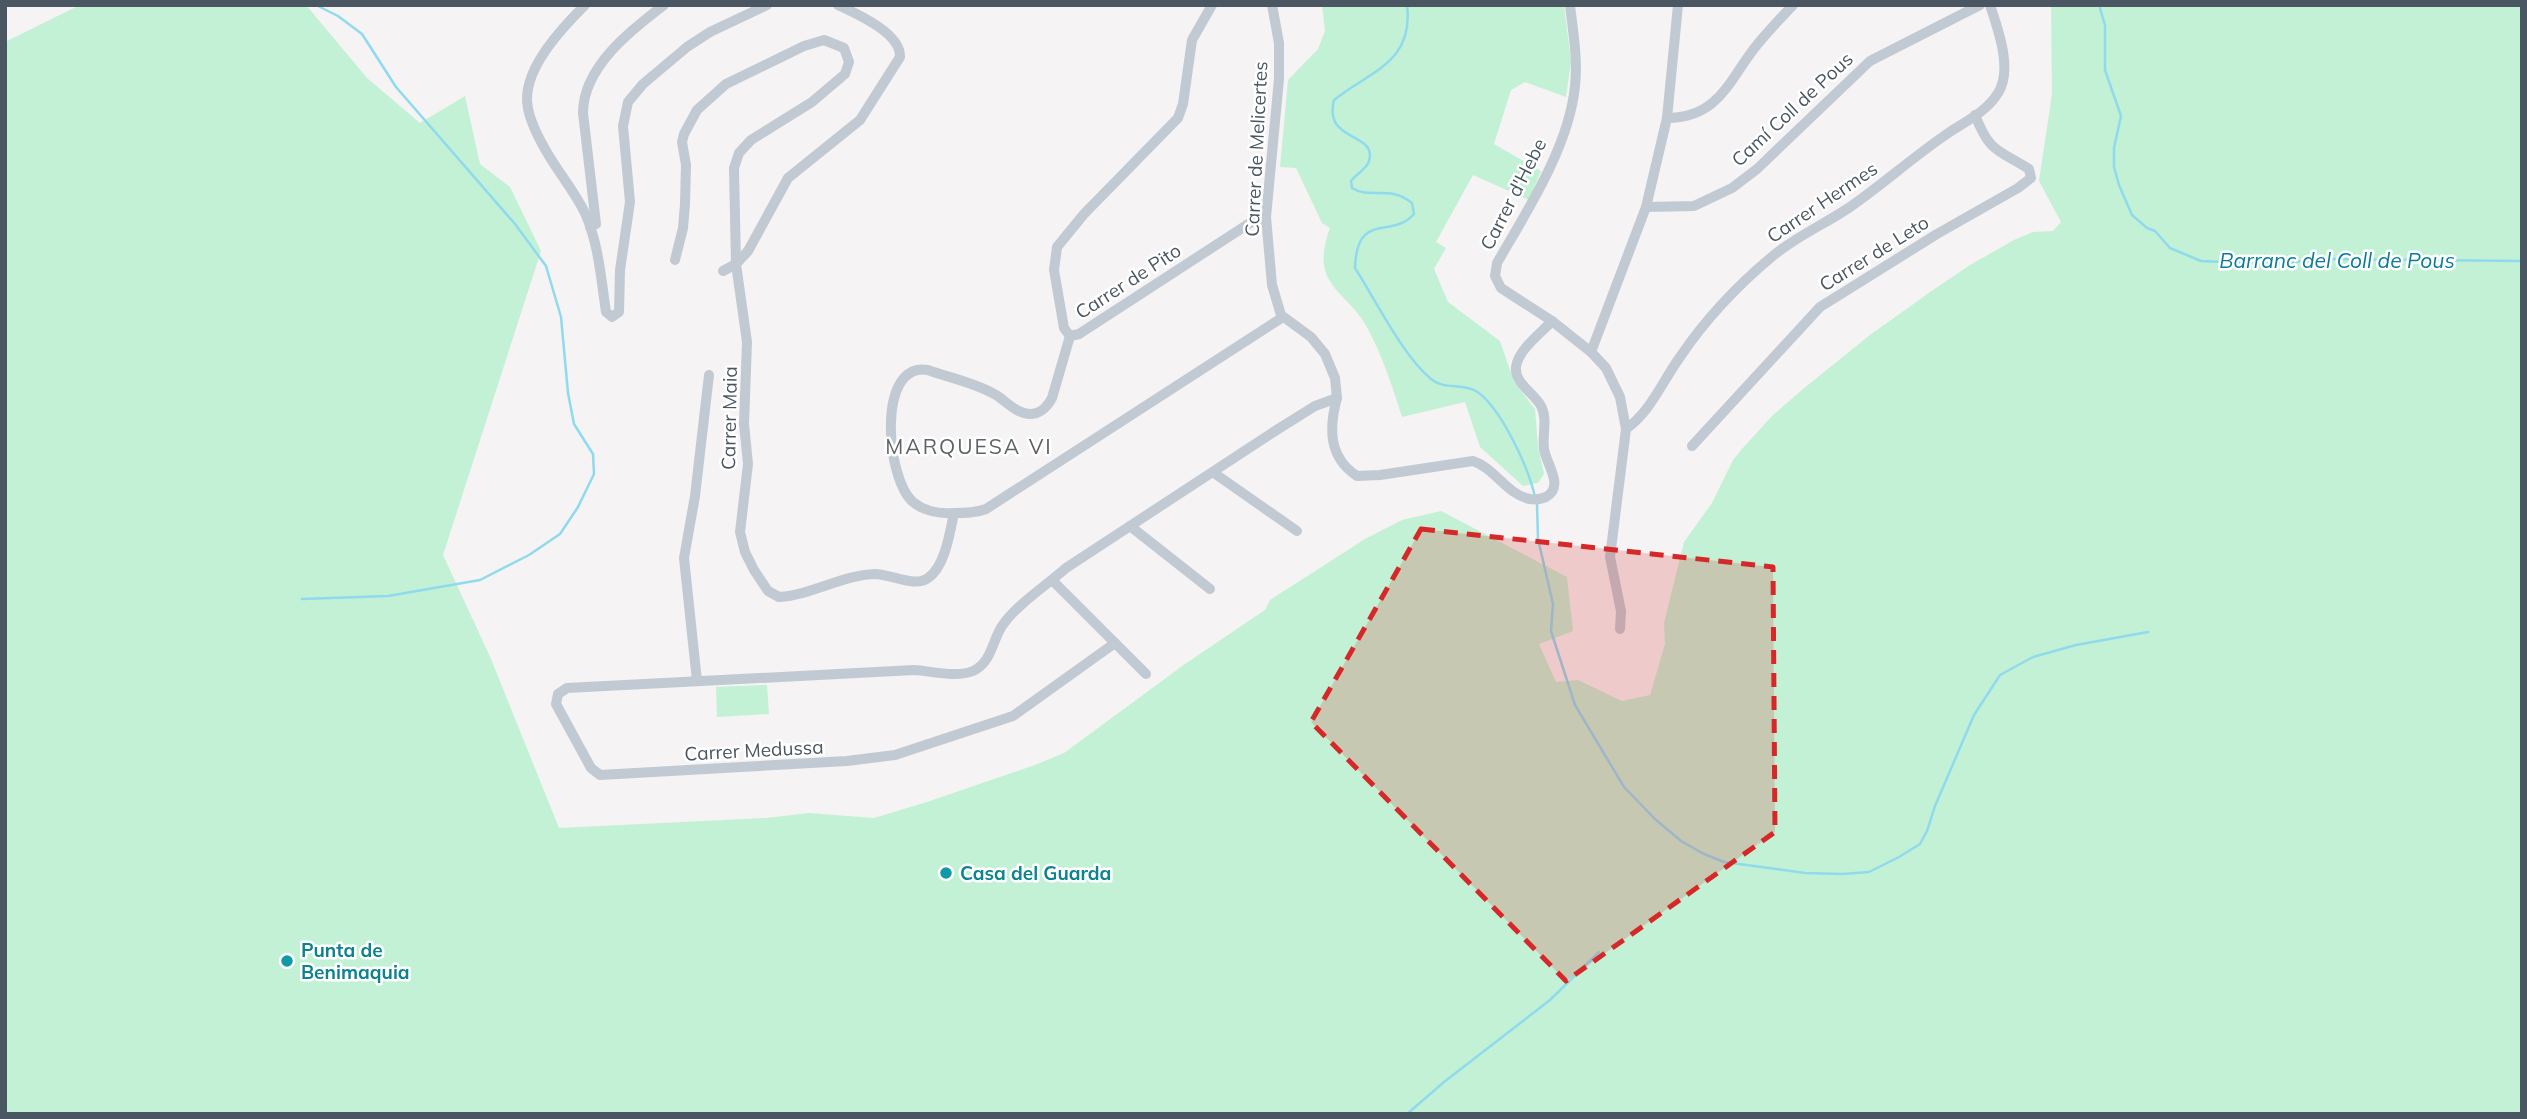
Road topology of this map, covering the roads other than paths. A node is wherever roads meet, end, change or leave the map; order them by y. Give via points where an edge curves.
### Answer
1 (585, 5) edge
2 (664, 5) edge
3 (767, 5) edge
4 (838, 5) edge
5 (1212, 5) edge
6 (1272, 5) edge
7 (1570, 5) edge
8 (1678, 5) edge
9 (1793, 5) edge
10 (1980, 5) edge
11 (1990, 5) edge
12 (1975, 115) junction
13 (1667, 118) junction
14 (1646, 207) junction
15 (1266, 217) junction
16 (590, 227) junction
17 (675, 260) dead end
18 (736, 264) junction
19 (723, 271) dead end
20 (1283, 317) junction
21 (1552, 321) junction
22 (1070, 336) junction
23 (1591, 352) junction
24 (709, 375) dead end
25 (1336, 398) junction
26 (1626, 429) junction
27 (1692, 446) dead end
28 (1214, 473) junction
29 (954, 513) junction
30 (1130, 526) junction
31 (1297, 531) dead end
32 (1052, 580) junction
33 (1210, 589) dead end
34 (1619, 629) dead end
35 (1115, 643) junction
36 (1146, 674) dead end
37 (696, 681) junction

1 - 16 street via 541,58 527,99 537,135
2 - 16 street via 614,49 584,99 597,219
3 - 16 street via 698,39 642,84 625,108 629,202 619,312 612,317 606,312
4 - 18 street via 884,32 898,45 900,57 860,120 788,178 748,251
5 - 22 street via 1192,40 1178,118 1057,247 1054,270
6 - 15 street, Carrer de Melicertes via 1279,79
7 - 21 street, Carrer d'Hebe via 1576,60 1569,116 1545,177 1495,272 1501,288
8 - 13 street
9 - 13 street via 1752,51 1720,98 1687,115
10 - 14 street, Camí Coll de Pous via 1870,61 1732,188 1694,206
11 - 12 street, Carrer Hermes via 2003,48 2001,89
12 - 26 street, Carrer Hermes via 1766,262 1689,345 1643,414
12 - 27 street, Carrer de Leto via 1990,146 2029,169 2031,177 1820,307
13 - 14 street
14 - 23 street
15 - 20 street, Carrer de Melicertes via 1272,285
15 - 22 street, Carrer de Pito
17 - 18 street via 685,204 682,142 697,110 726,84 780,56 814,42 835,43 848,55 845,74 739,153 734,168
18 - 19 street
18 - 29 street, Carrer Maia via 747,342 744,417 748,464 740,532 748,559 768,591 784,597 868,575 925,581 940,562
20 - 25 street via 1311,337 1325,354 1335,378
20 - 29 street via 991,506
21 - 23 street, Carrer d'Hebe
21 - 25 street via 1520,356 1516,369 1544,416 1545,453 1555,481 1552,493 1541,499 1520,495 1472,461 1357,475 1341,460 1331,436
22 - 29 street, Carrer de Pito via 1052,398 1036,413 1020,412 986,390 923,369 898,386 891,441 898,480 919,506
23 - 26 street via 1616,387
24 - 37 street via 684,558
25 - 28 street, Carrer Medussa via 1275,431
26 - 34 street via 1610,556 1621,611
28 - 30 street, Carrer Medussa
28 - 31 street
30 - 32 street, Carrer Medussa
30 - 33 street
32 - 35 street
32 - 37 street, Carrer Medussa via 1004,624 983,663 967,673 914,670
35 - 36 street
35 - 37 street, Carrer Medussa via 1013,716 895,755 866,760 600,775 591,768 555,701 567,688

